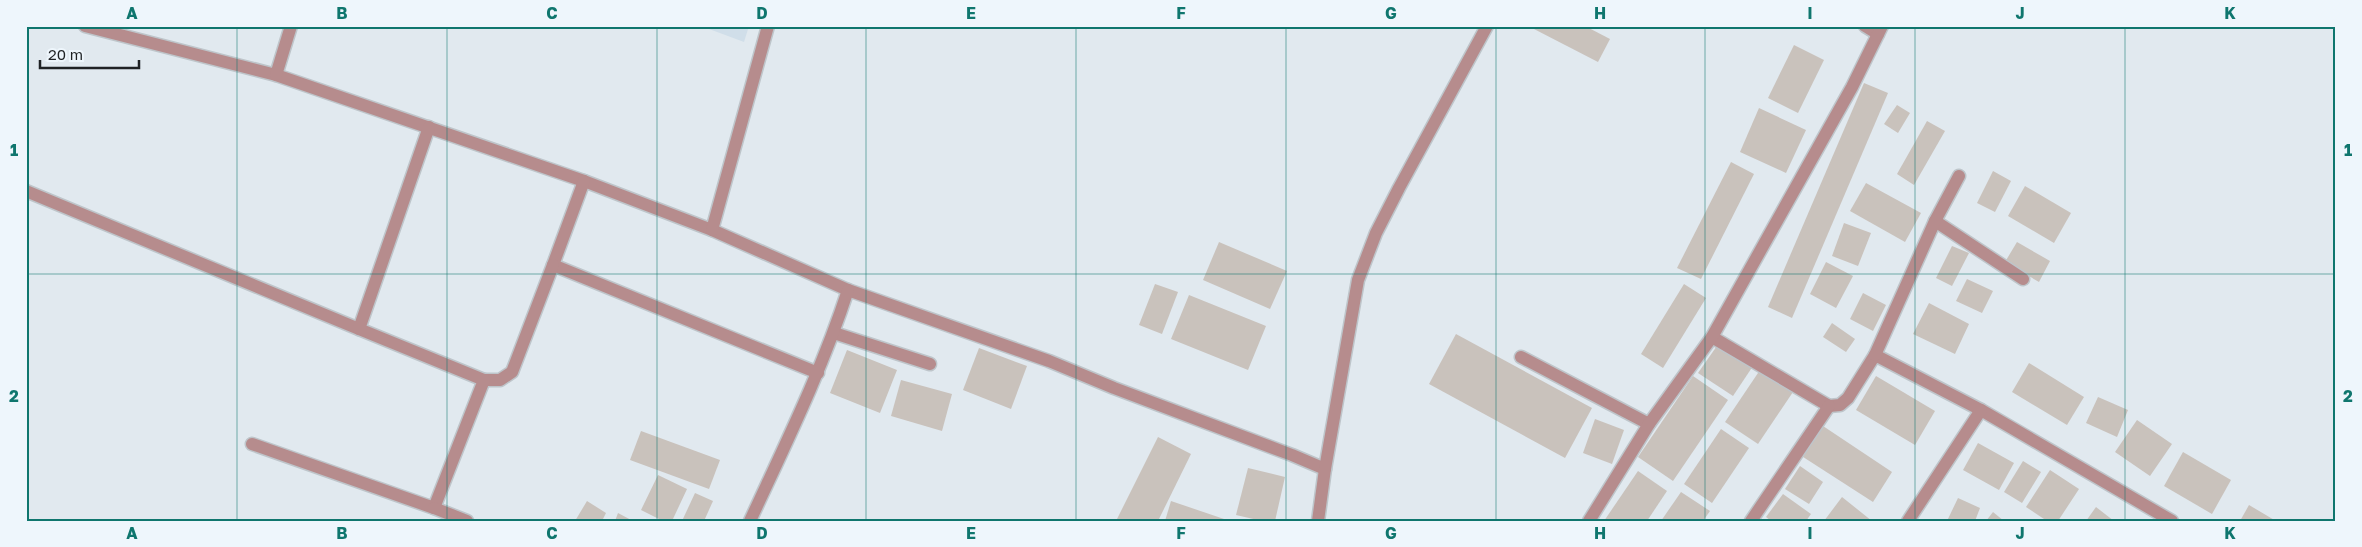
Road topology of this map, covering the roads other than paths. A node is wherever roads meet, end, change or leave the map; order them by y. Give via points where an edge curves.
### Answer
1 (85, 26) edge
2 (291, 26) edge
3 (768, 26) edge
4 (1486, 26) edge
5 (1865, 26) edge
6 (103, 28) edge
7 (1880, 30) edge
8 (276, 75) junction
9 (429, 127) junction
10 (1959, 176) dead end
11 (584, 181) junction
12 (26, 191) edge
13 (1935, 221) junction
14 (712, 230) junction
15 (553, 265) junction
16 (2023, 279) dead end
17 (848, 290) junction
18 (359, 329) junction
19 (834, 333) junction
20 (1712, 337) junction
21 (1875, 355) junction
22 (1521, 357) dead end
23 (930, 364) dead end
24 (818, 372) junction
25 (484, 380) junction
26 (1829, 406) junction
27 (1981, 410) junction
28 (1649, 424) junction
29 (252, 444) dead end
30 (1325, 469) junction
31 (434, 508) junction
32 (467, 521) edge
33 (750, 521) edge
34 (1318, 521) edge
35 (1589, 521) edge
36 (1752, 521) edge
37 (1908, 521) edge
38 (2172, 521) edge

1 - 6 street
2 - 8 street
3 - 14 street
4 - 30 street via 1390,206 1358,280
5 - 7 street
6 - 8 street
7 - 20 street via 1852,87
8 - 9 street
9 - 11 street
9 - 18 street
10 - 13 street
11 - 14 street
11 - 15 street
12 - 18 street
13 - 16 street
13 - 21 street
14 - 17 street
15 - 24 street
15 - 25 street via 512,372 500,380
17 - 19 street
17 - 30 street via 1049,361
18 - 25 street
19 - 23 street
19 - 24 street
20 - 26 street
20 - 28 street
21 - 26 street via 1848,398 1840,405
21 - 27 street
22 - 28 street
24 - 33 street
25 - 31 street
26 - 36 street
27 - 37 street
27 - 38 street
28 - 35 street
29 - 31 street
30 - 34 street
31 - 32 street

